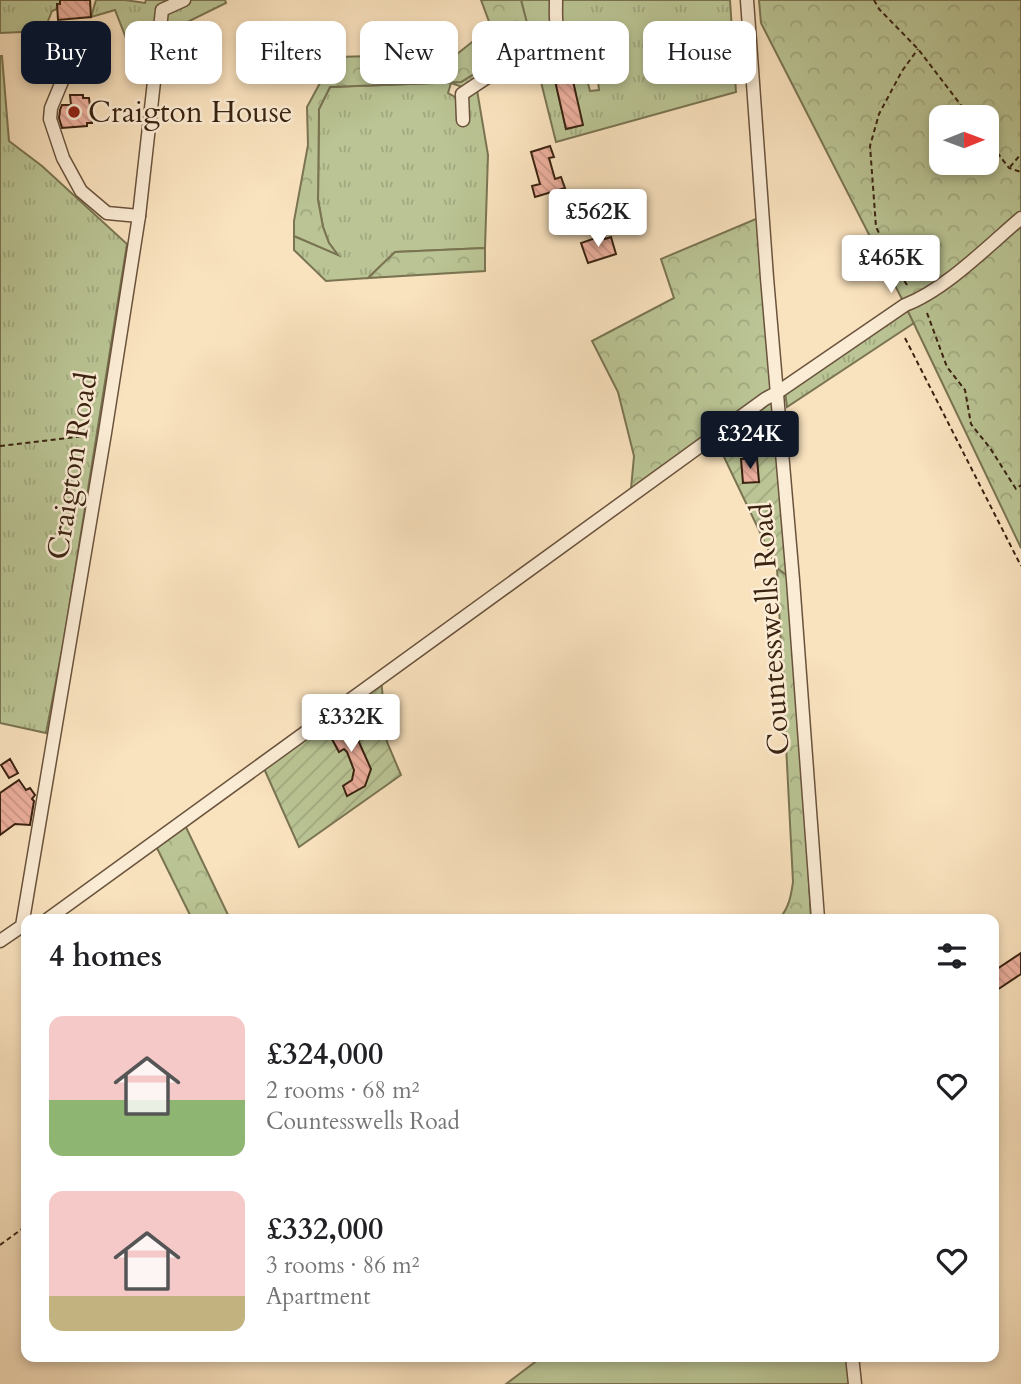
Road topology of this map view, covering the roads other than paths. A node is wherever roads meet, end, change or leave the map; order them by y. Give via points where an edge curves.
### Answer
1 (184, 0) edge
2 (556, 0) edge
3 (747, 0) edge
4 (162, 5) edge
5 (557, 21) edge
6 (472, 83) edge
7 (61, 84) edge
8 (463, 120) dead end
9 (139, 216) junction
10 (1021, 218) edge
11 (778, 392) junction
12 (26, 914) edge
13 (55, 914) edge
14 (818, 914) edge
15 (21, 929) edge
16 (0, 941) edge
17 (853, 1362) edge
18 (855, 1384) edge

1 - 4 street, Craigton Road
2 - 5 street
3 - 11 street, Countesswells Road
4 - 9 street, Craigton Road
6 - 8 street via 457,92
7 - 9 street via 50,119 62,158 81,191 107,212
9 - 12 street, Craigton Road
10 - 11 street via 945,282
11 - 13 street
11 - 14 street, Countesswells Road
15 - 16 street, Craigton Road
17 - 18 street

